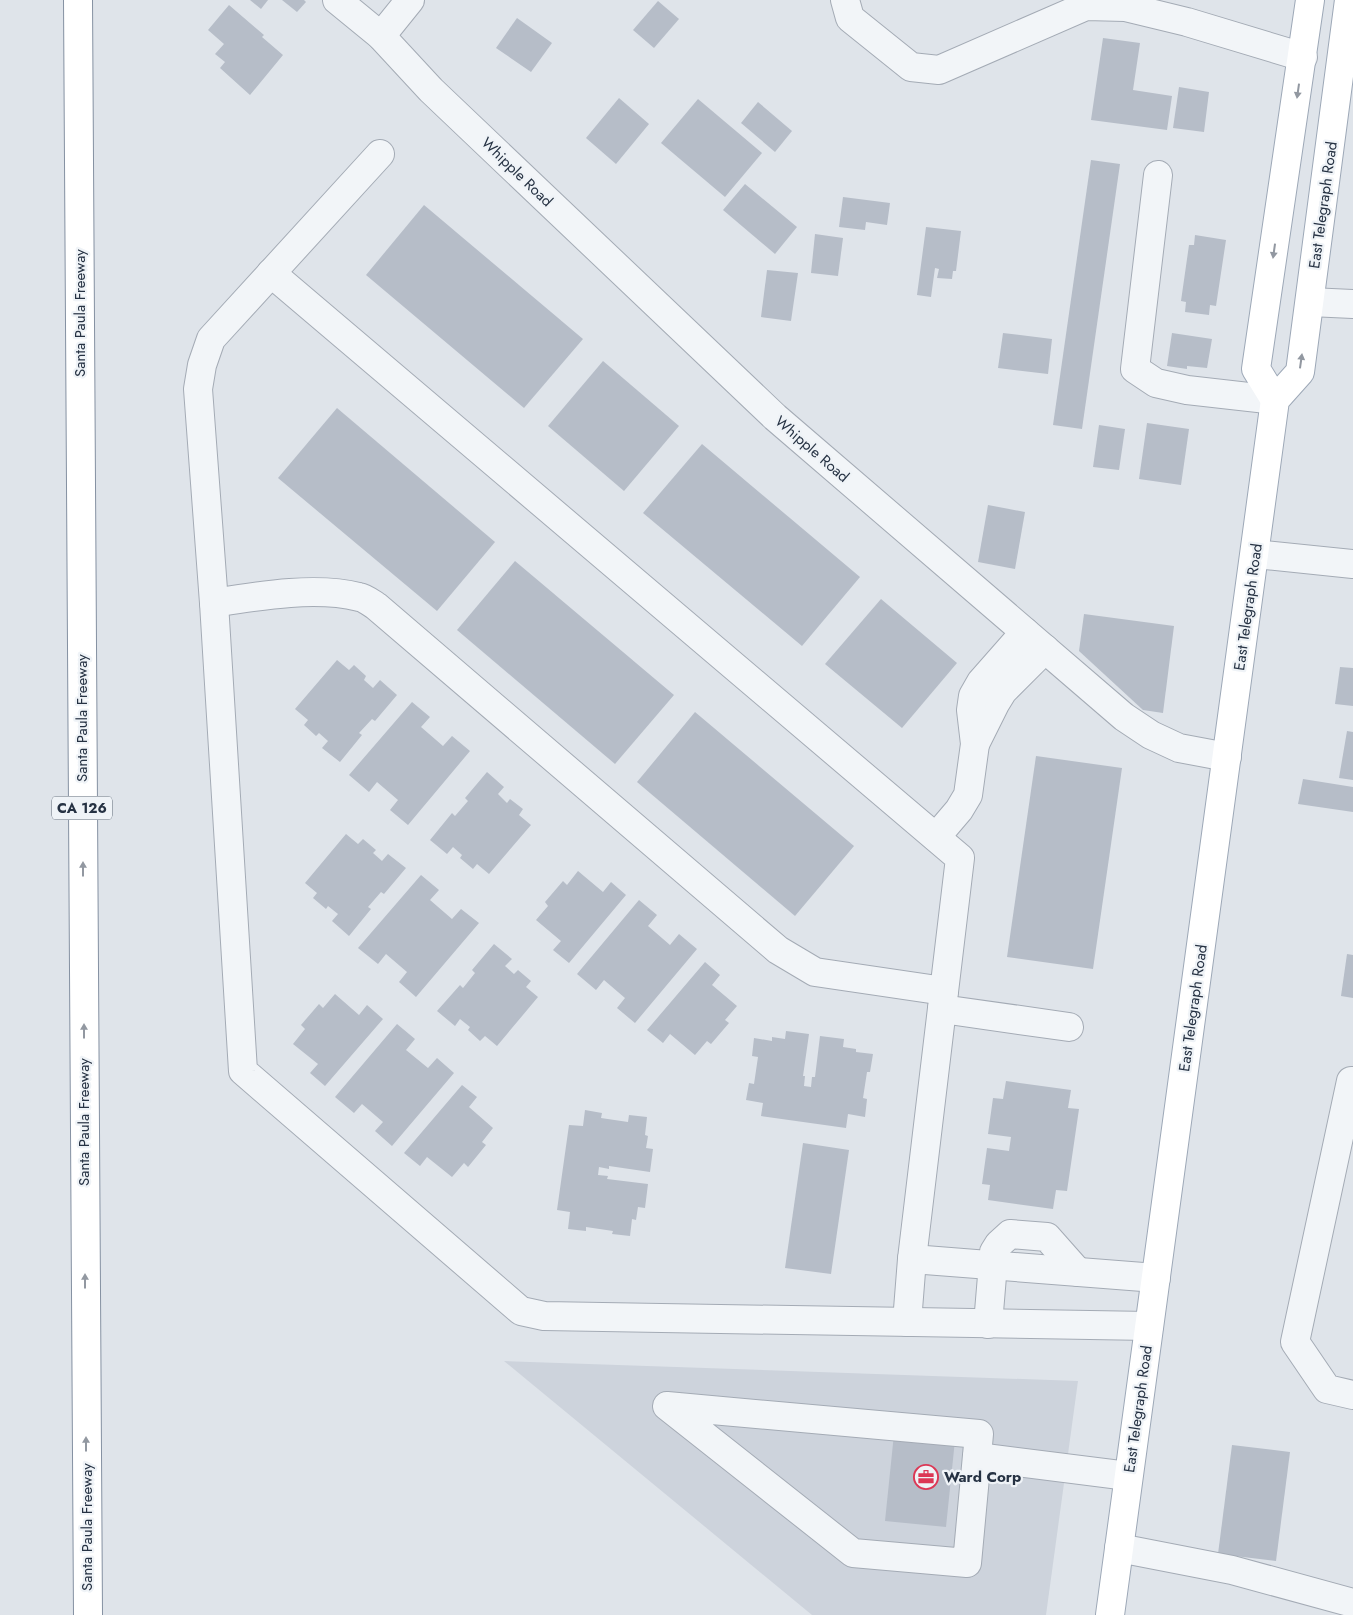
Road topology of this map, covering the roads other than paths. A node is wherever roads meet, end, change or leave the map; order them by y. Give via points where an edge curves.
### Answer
1 (78, 0) edge
2 (337, 0) edge
3 (410, 0) edge
4 (845, 0) edge
5 (1349, 0) edge
6 (1309, 12) edge
7 (381, 36) junction
8 (1303, 57) junction
9 (1347, 66) edge
10 (380, 154) dead end
11 (1158, 176) dead end
12 (271, 273) junction
13 (1310, 302) junction
14 (1353, 304) edge
15 (1275, 400) junction
16 (1255, 554) junction
17 (1353, 564) edge
18 (214, 603) junction
19 (1035, 641) junction
20 (1227, 757) junction
21 (936, 837) junction
22 (943, 1000) junction
23 (1069, 1027) dead end
24 (1353, 1082) edge
25 (912, 1259) junction
26 (992, 1266) junction
27 (1156, 1278) junction
28 (907, 1322) junction
29 (988, 1324) junction
30 (1149, 1326) junction
31 (1353, 1395) edge
32 (977, 1457) junction
33 (1128, 1476) junction
34 (1118, 1548) junction
35 (1353, 1604) edge
36 (88, 1615) edge
37 (1110, 1615) edge

36 -> 1 main road, Santa Paula Freeway / CA 126
2 - 7 street, Whipple Road
3 - 7 street
4 - 8 street via 850,18 911,67 939,70 1086,6 1125,7
5 - 9 main road, East Telegraph Road via 1344,35
6 - 8 main road
7 - 19 street, Whipple Road via 431,90 775,418
8 -> 15 main road via 1256,369
9 - 13 main road, East Telegraph Road
10 - 12 street
11 - 15 street via 1135,369 1156,384
12 - 18 street via 211,339 202,364 198,389
12 - 21 street
13 - 14 street
15 -> 13 main road, East Telegraph Road via 1300,372
15 - 16 main road, East Telegraph Road
16 - 17 street
16 - 20 main road, East Telegraph Road
18 - 22 street via 272,594 331,592 361,597 376,606 778,950 815,972
18 - 28 street via 243,1071 522,1311 544,1316
19 - 20 street, Whipple Road via 1124,718 1151,735 1179,748
19 - 21 street via 980,682 973,696 975,744 968,795
20 - 27 main road, East Telegraph Road
21 - 22 street via 960,858
22 - 23 street
22 - 25 street
24 - 31 street via 1295,1342 1327,1389
25 - 26 street
25 - 28 street
26 - 27 street via 998,1244 1010,1234 1047,1238 1078,1272
26 - 29 street
27 - 30 main road, East Telegraph Road
28 - 29 street
29 - 30 street
30 - 33 main road, East Telegraph Road
32 - 32 street via 967,1563 853,1553 667,1406 978,1434
32 - 33 street
33 - 34 main road, East Telegraph Road
34 - 35 street via 1232,1570
34 - 37 main road, East Telegraph Road

